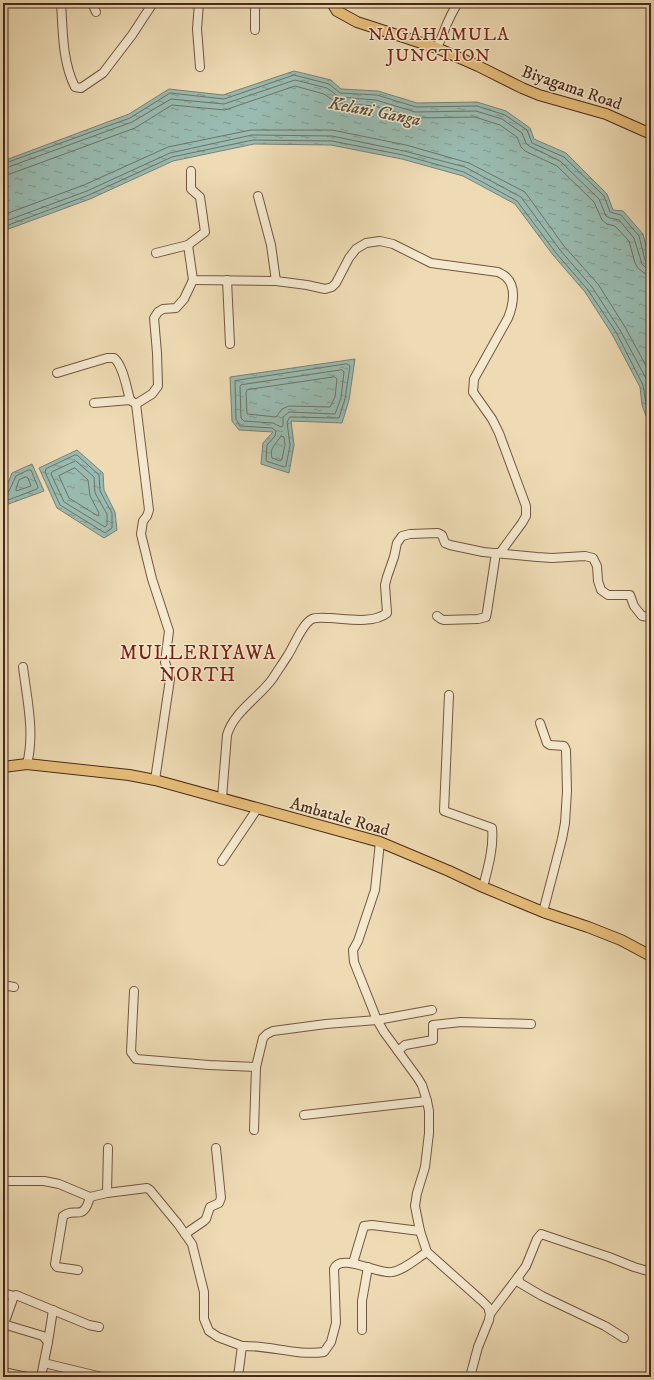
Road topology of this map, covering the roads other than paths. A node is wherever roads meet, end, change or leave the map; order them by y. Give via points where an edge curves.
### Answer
1 (62, 3) edge
2 (92, 3) edge
3 (199, 3) edge
4 (255, 3) edge
5 (332, 3) edge
6 (458, 3) edge
7 (151, 4) edge
8 (96, 12) dead end
9 (255, 30) dead end
10 (437, 48) junction
11 (200, 66) dead end
12 (651, 134) edge
13 (191, 171) dead end
14 (258, 196) dead end
15 (188, 245) junction
16 (156, 253) dead end
17 (193, 280) junction
18 (227, 280) junction
19 (276, 281) junction
20 (230, 344) dead end
21 (57, 373) dead end
22 (133, 402) junction
23 (94, 403) dead end
24 (498, 553) junction
25 (437, 616) dead end
26 (650, 617) edge
27 (23, 667) dead end
28 (449, 695) dead end
29 (540, 723) dead end
30 (27, 764) junction
31 (3, 767) edge
32 (155, 780) junction
33 (222, 798) junction
34 (257, 809) junction
35 (380, 842) junction
36 (222, 861) dead end
37 (483, 887) junction
38 (543, 912) junction
39 (651, 956) edge
40 (3, 985) edge
41 (14, 987) dead end
42 (134, 991) dead end
43 (432, 1010) dead end
44 (377, 1020) junction
45 (531, 1024) dead end
46 (398, 1051) junction
47 (256, 1066) junction
48 (426, 1101) junction
49 (304, 1115) dead end
50 (254, 1130) dead end
51 (108, 1148) dead end
52 (216, 1148) dead end
53 (3, 1181) edge
54 (107, 1193) junction
55 (90, 1197) junction
56 (420, 1231) junction
57 (185, 1234) junction
58 (426, 1252) junction
59 (353, 1263) junction
60 (368, 1267) junction
61 (78, 1270) dead end
62 (651, 1272) edge
63 (518, 1277) junction
64 (3, 1293) edge
65 (14, 1296) junction
66 (53, 1310) junction
67 (490, 1314) junction
68 (3, 1324) edge
69 (99, 1327) dead end
70 (362, 1330) dead end
71 (624, 1338) dead end
72 (48, 1342) junction
73 (242, 1346) junction
74 (44, 1363) junction
75 (3, 1372) edge
76 (27, 1377) edge
77 (41, 1377) edge
78 (102, 1377) edge
79 (238, 1377) edge
80 (470, 1377) edge

1 - 7 street via 64,49 70,76 75,87 82,88 103,73
2 - 8 street
3 - 11 street via 197,29
4 - 9 street
5 - 10 main road, Biyagama Road via 337,11 357,22
6 - 10 street via 450,15
10 - 12 main road, Biyagama Road via 539,95 606,114
13 - 15 street via 191,188 200,197 205,232
14 - 19 street via 271,245
15 - 16 street
15 - 17 street
17 - 18 street
17 - 22 street via 184,299 176,308 163,309 154,318 158,386 152,394
18 - 19 street
18 - 20 street
19 - 24 street via 325,289 332,287 356,249 366,243 380,241 393,244 431,263 498,272 507,277 512,286 511,310 474,379 473,386 473,392 499,433 526,506 526,516 522,523
21 - 22 street via 114,358
22 - 23 street
22 - 32 street via 149,510 141,534 168,631 165,662 170,679
24 - 25 street via 486,617 444,620
24 - 26 street via 552,558 593,558 601,590 608,595 630,595 642,616
24 - 33 street via 450,545 445,543 442,535 438,533 402,536 397,544 385,585 387,613 372,620 312,619 306,624 270,683 230,725
27 - 30 street via 31,744
28 - 37 street via 444,810 492,828 490,856
29 - 38 street via 547,743 550,746 564,746 566,750 568,790 566,823
30 - 31 main road, Ambatale Road
30 - 32 main road, Ambatale Road
32 - 33 main road, Ambatale Road
33 - 34 main road, Ambatale Road
34 - 35 main road, Ambatale Road
34 - 36 street
35 - 37 main road, Ambatale Road
35 - 44 street via 375,890 352,956
37 - 38 main road, Ambatale Road
38 - 39 main road, Ambatale Road via 621,940
40 - 41 street
42 - 47 street via 131,1052 136,1058 209,1065
43 - 44 street
44 - 46 street
44 - 47 street via 273,1031 263,1038
45 - 46 street via 461,1022 433,1025 433,1040 405,1045
46 - 48 street via 417,1076
47 - 50 street
48 - 49 street
48 - 56 street via 429,1111 429,1134 425,1167 415,1206
51 - 54 street
52 - 57 street via 221,1198 219,1203 210,1207 206,1219
53 - 55 street via 44,1181 59,1184
54 - 55 street
54 - 57 street via 147,1188
55 - 61 street via 83,1211 63,1216 55,1264 57,1267
56 - 58 street
56 - 59 street via 364,1226
57 - 73 street via 192,1244 199,1271 204,1292 204,1319 209,1331
58 - 60 street via 402,1269 392,1272
58 - 67 street via 482,1301
59 - 60 street
59 - 73 street via 338,1264 334,1269 336,1323 331,1342 324,1352 314,1353 256,1345
60 - 70 street via 362,1301
62 - 63 street via 541,1234
63 - 67 street
63 - 71 street via 520,1283 542,1296 605,1326
64 - 65 street
65 - 66 street
65 - 68 street
66 - 69 street
66 - 72 street
67 - 80 street
68 - 72 street via 43,1336
72 - 74 street
73 - 79 street
74 - 77 street
74 - 78 street
75 - 76 street

